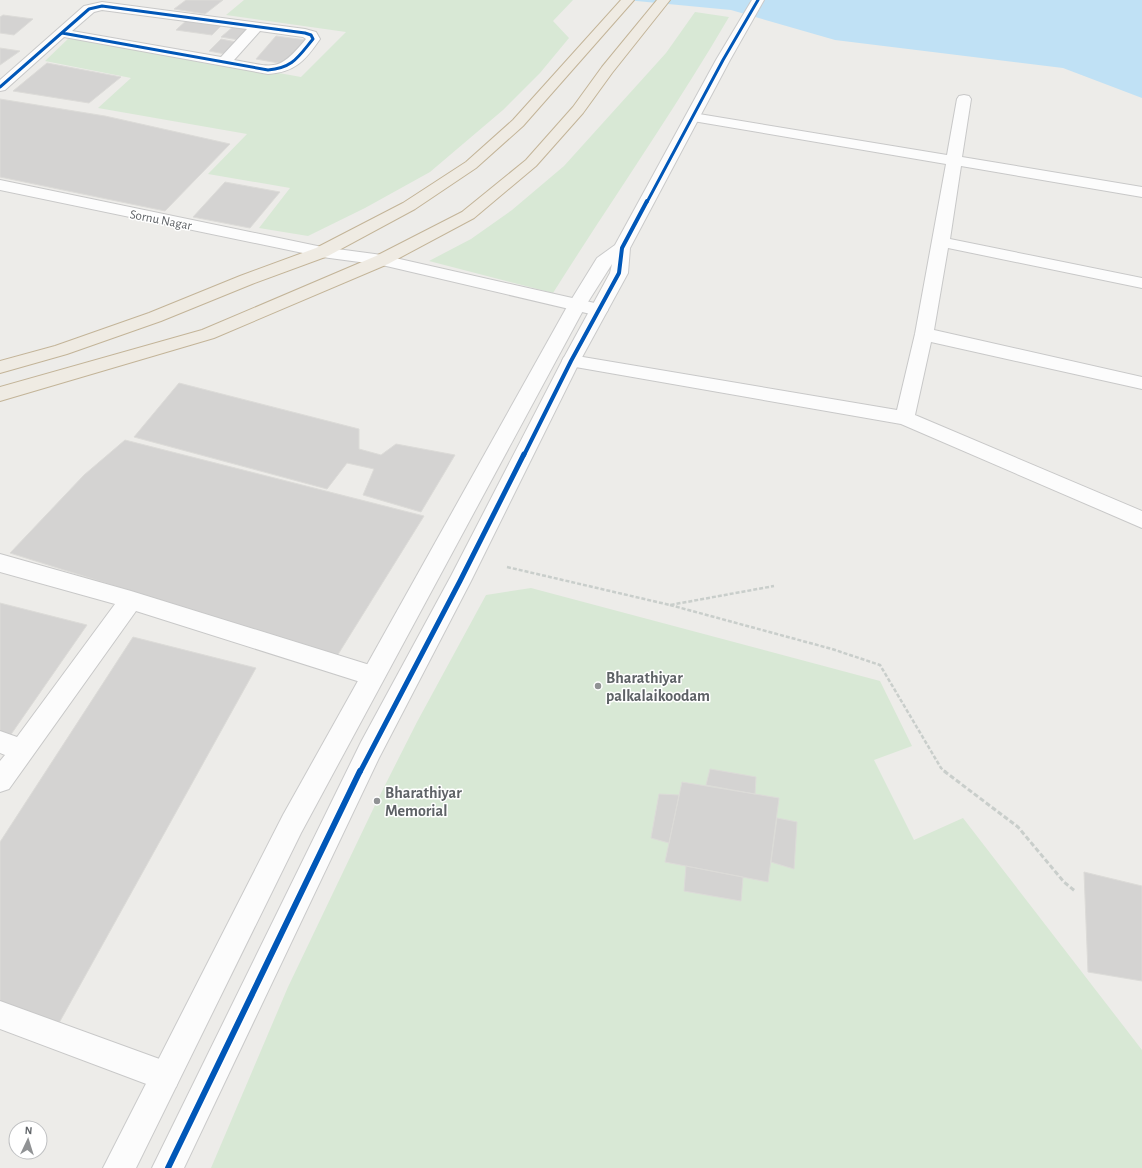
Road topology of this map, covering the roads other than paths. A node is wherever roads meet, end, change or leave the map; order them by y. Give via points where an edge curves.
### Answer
1 (628, 0) edge
2 (664, 0) edge
3 (758, 0) edge
4 (257, 26) junction
5 (62, 32) junction
6 (224, 62) junction
7 (0, 87) edge
8 (964, 99) dead end
9 (693, 117) junction
10 (954, 162) junction
11 (0, 185) edge
12 (1142, 192) edge
13 (941, 242) junction
14 (322, 252) junction
15 (382, 260) junction
16 (1142, 283) edge
17 (588, 308) junction
18 (924, 334) junction
19 (571, 361) junction
20 (0, 367) edge
21 (1142, 383) edge
22 (0, 394) edge
23 (905, 418) junction
24 (1142, 520) edge
25 (0, 563) edge
26 (131, 600) junction
27 (373, 676) junction
28 (0, 742) edge
29 (22, 750) junction
30 (0, 781) edge
31 (0, 1015) edge
32 (165, 1076) junction
33 (118, 1168) edge
34 (168, 1168) edge

1 - 14 highway via 518,123 471,165 409,206
2 - 15 highway via 578,110 531,163 468,215
3 - 9 street
4 - 5 street via 102,6 89,9
4 - 6 street
4 - 6 street via 304,33 311,35 313,39 291,66 282,70
5 - 6 street
5 - 7 street
8 - 10 street
9 - 10 street
9 - 17 street via 622,248 619,274
10 - 12 street
10 - 13 street
11 - 14 street, Sornu Nagar
13 - 16 street
13 - 18 street
14 - 15 street, Sornu Nagar
14 - 20 highway via 155,317 61,350
15 - 17 street, Sornu Nagar
15 - 22 highway via 208,334
17 - 19 street
17 - 27 street
18 - 21 street
18 - 23 street
19 - 23 street
19 - 34 street via 460,581 370,750
23 - 24 street
25 - 26 street
26 - 27 street
26 - 29 street
27 - 32 street via 292,824
28 - 29 street
29 - 30 street
31 - 32 street
32 - 33 street

